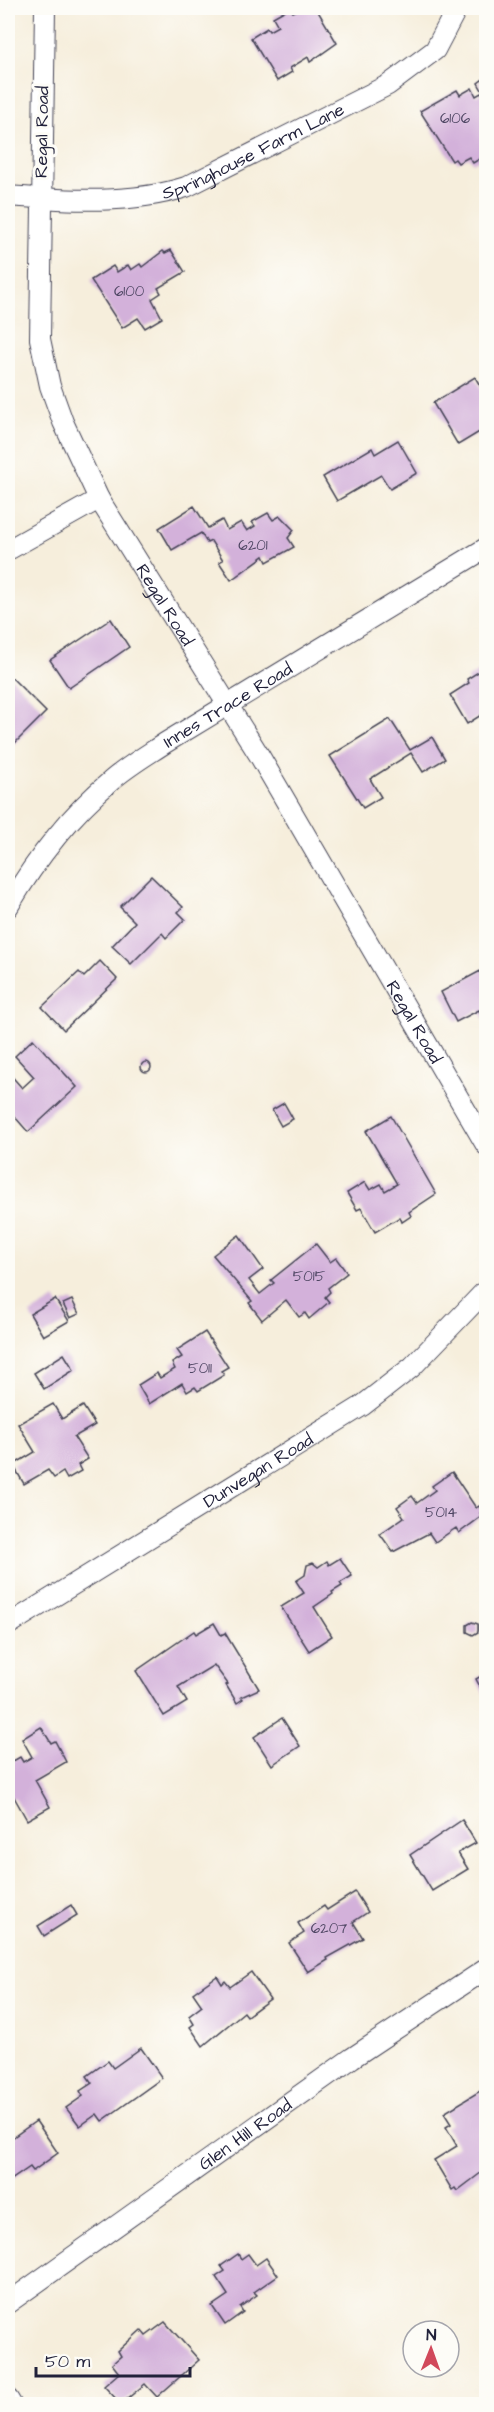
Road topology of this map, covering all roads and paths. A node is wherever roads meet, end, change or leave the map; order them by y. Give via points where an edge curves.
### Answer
1 (45, 8) edge
2 (457, 8) edge
3 (8, 196) edge
4 (41, 199) junction
5 (99, 499) junction
6 (486, 548) edge
7 (8, 550) edge
8 (228, 705) junction
9 (8, 907) edge
10 (486, 1145) edge
11 (486, 1290) edge
12 (8, 1625) edge
13 (486, 1969) edge
14 (8, 2303) edge
15 (8, 2399) edge
16 (10, 2404) edge

1 - 4 street, Regal Road
2 - 4 street, Springhouse Farm Lane via 435,50 388,85 186,187 124,200
3 - 4 street, Springhouse Farm Lane
4 - 5 street, Regal Road via 40,339 63,422
5 - 7 street
5 - 8 street, Regal Road
6 - 8 street, Innes Trace Road
8 - 9 street, Innes Trace Road via 113,778 70,818
8 - 10 street, Regal Road
11 - 12 street, Dunvegan Road via 412,1367 362,1406
13 - 14 street, Glen Hill Road via 352,2058
15 - 16 street

